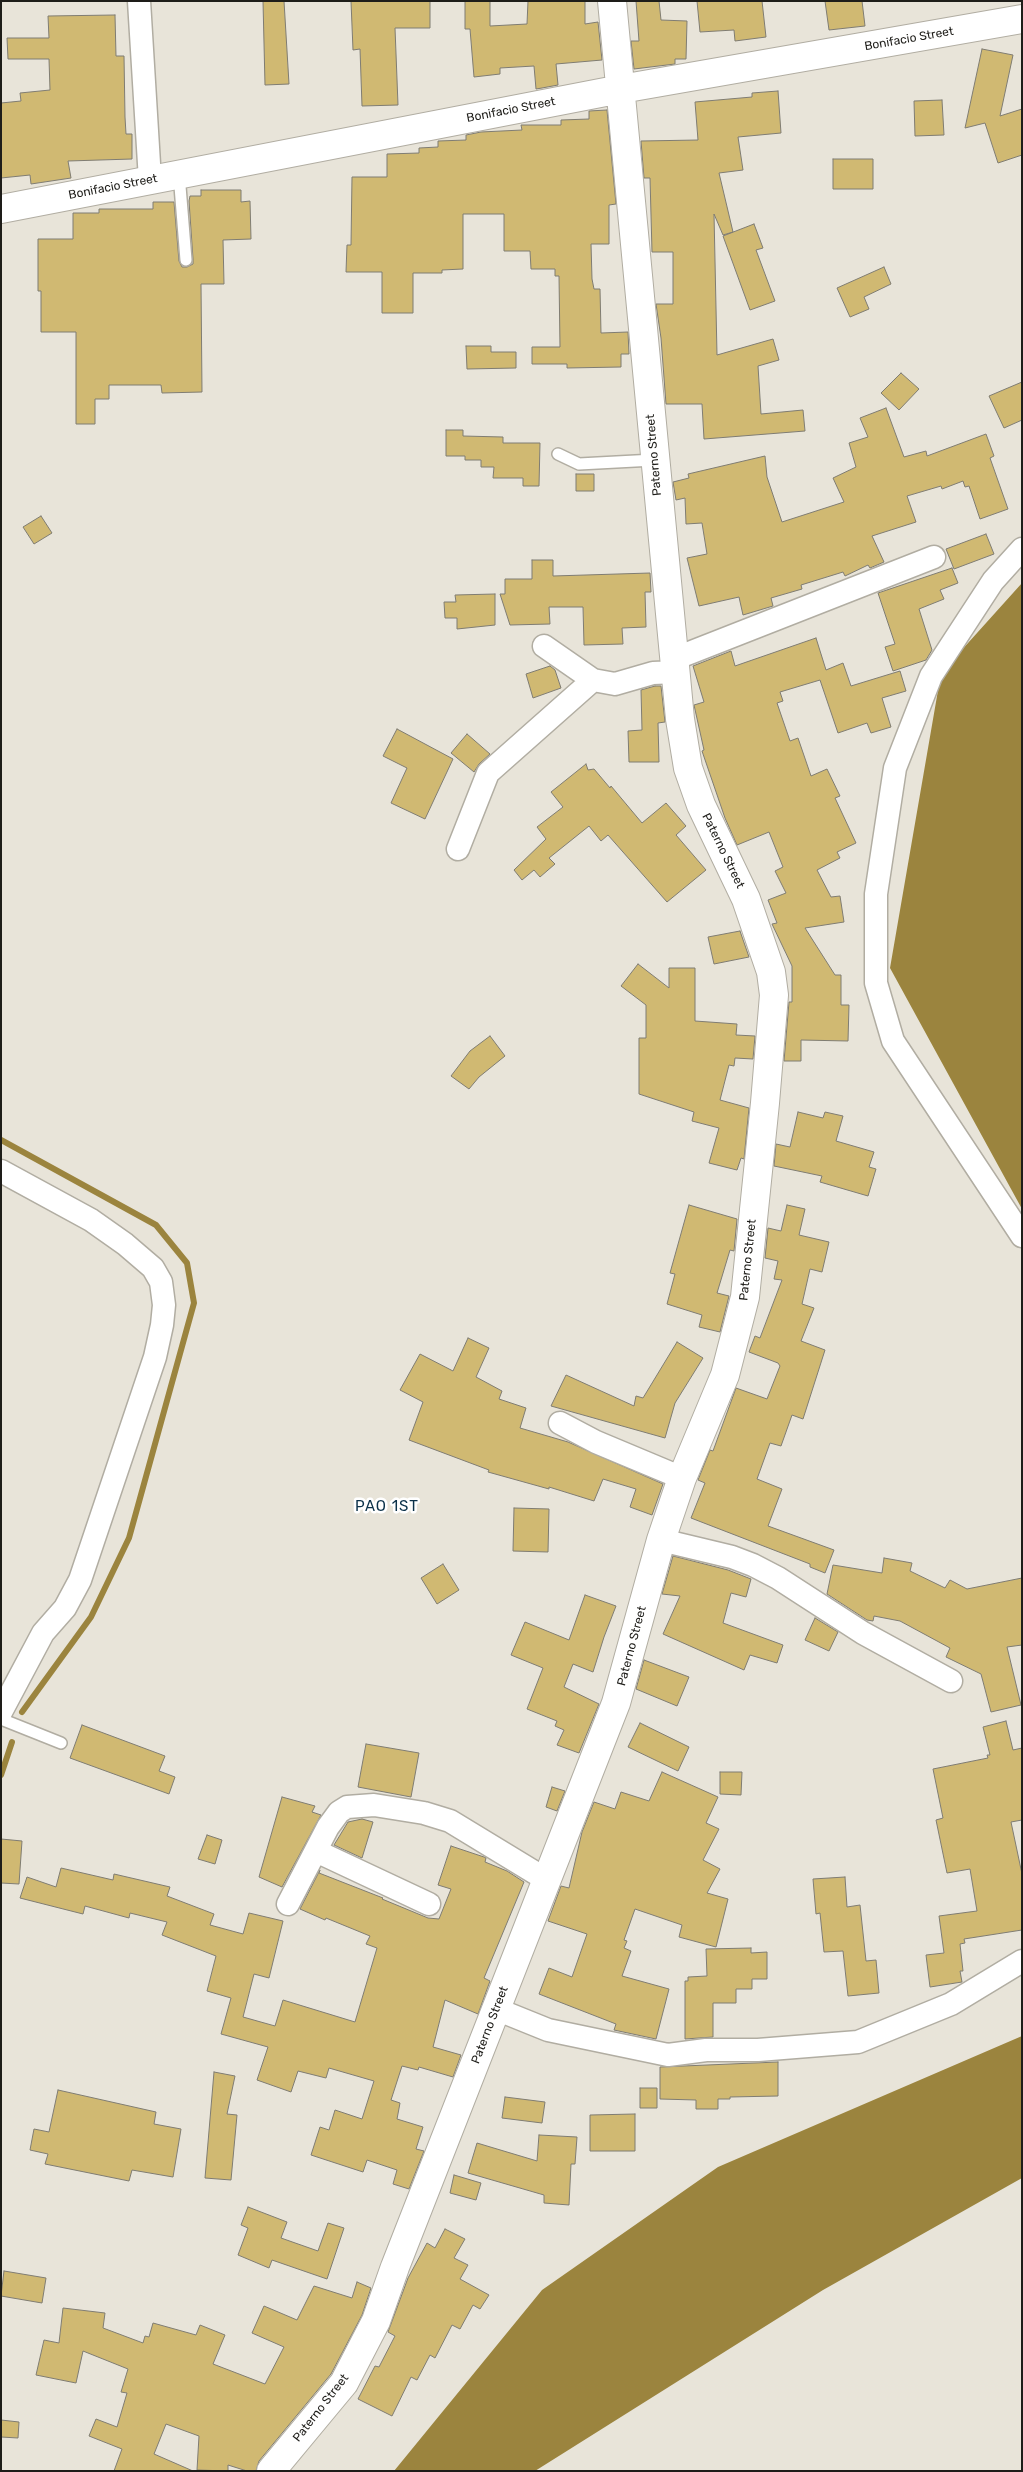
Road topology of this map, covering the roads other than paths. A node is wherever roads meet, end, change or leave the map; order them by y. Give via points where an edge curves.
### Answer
1 (139, 1) edge
2 (612, 1) edge
3 (1022, 20) edge
4 (621, 89) junction
5 (179, 174) junction
6 (150, 180) junction
7 (1, 209) edge
8 (186, 260) dead end
9 (558, 454) dead end
10 (654, 460) junction
11 (1022, 549) edge
12 (934, 557) dead end
13 (544, 646) dead end
14 (675, 665) junction
15 (593, 680) junction
16 (458, 849) dead end
17 (1, 1171) edge
18 (1022, 1236) edge
19 (560, 1423) dead end
20 (682, 1478) junction
21 (661, 1540) junction
22 (951, 1681) dead end
23 (1, 1712) edge
24 (1, 1719) edge
25 (61, 1743) dead end
26 (316, 1851) junction
27 (547, 1880) junction
28 (288, 1904) dead end
29 (429, 1904) dead end
30 (1022, 1961) edge
31 (496, 2009) junction
32 (271, 2471) edge

1 - 6 street
2 - 4 street, Paterno Street
3 - 4 street, Bonifacio Street
4 - 5 street, Bonifacio Street
4 - 10 street, Paterno Street
5 - 6 street, Bonifacio Street
5 - 8 lane
6 - 7 street, Bonifacio Street
9 - 10 lane via 579,464
10 - 14 street, Paterno Street
11 - 18 street via 994,581 931,676 895,768 876,894 876,983 893,1041
12 - 14 street
13 - 15 street
14 - 15 street via 615,684
14 - 20 street, Paterno Street via 688,768 701,805 746,899 770,972 774,995 745,1298 725,1375
15 - 16 street via 488,773
17 - 23 street via 91,1220 125,1244 153,1268 162,1282 164,1305 155,1357 80,1580 65,1608 43,1633
19 - 20 street via 596,1442
20 - 21 street, Paterno Street
21 - 22 street via 753,1565 864,1633
21 - 27 street, Paterno Street via 616,1703
24 - 25 lane
26 - 27 street via 339,1812 347,1807 374,1805 450,1821
26 - 28 street
26 - 29 street
27 - 31 street, Paterno Street
30 - 31 street via 951,2004 858,2042 668,2055 548,2030
31 - 32 street, Paterno Street via 376,2321 344,2383

